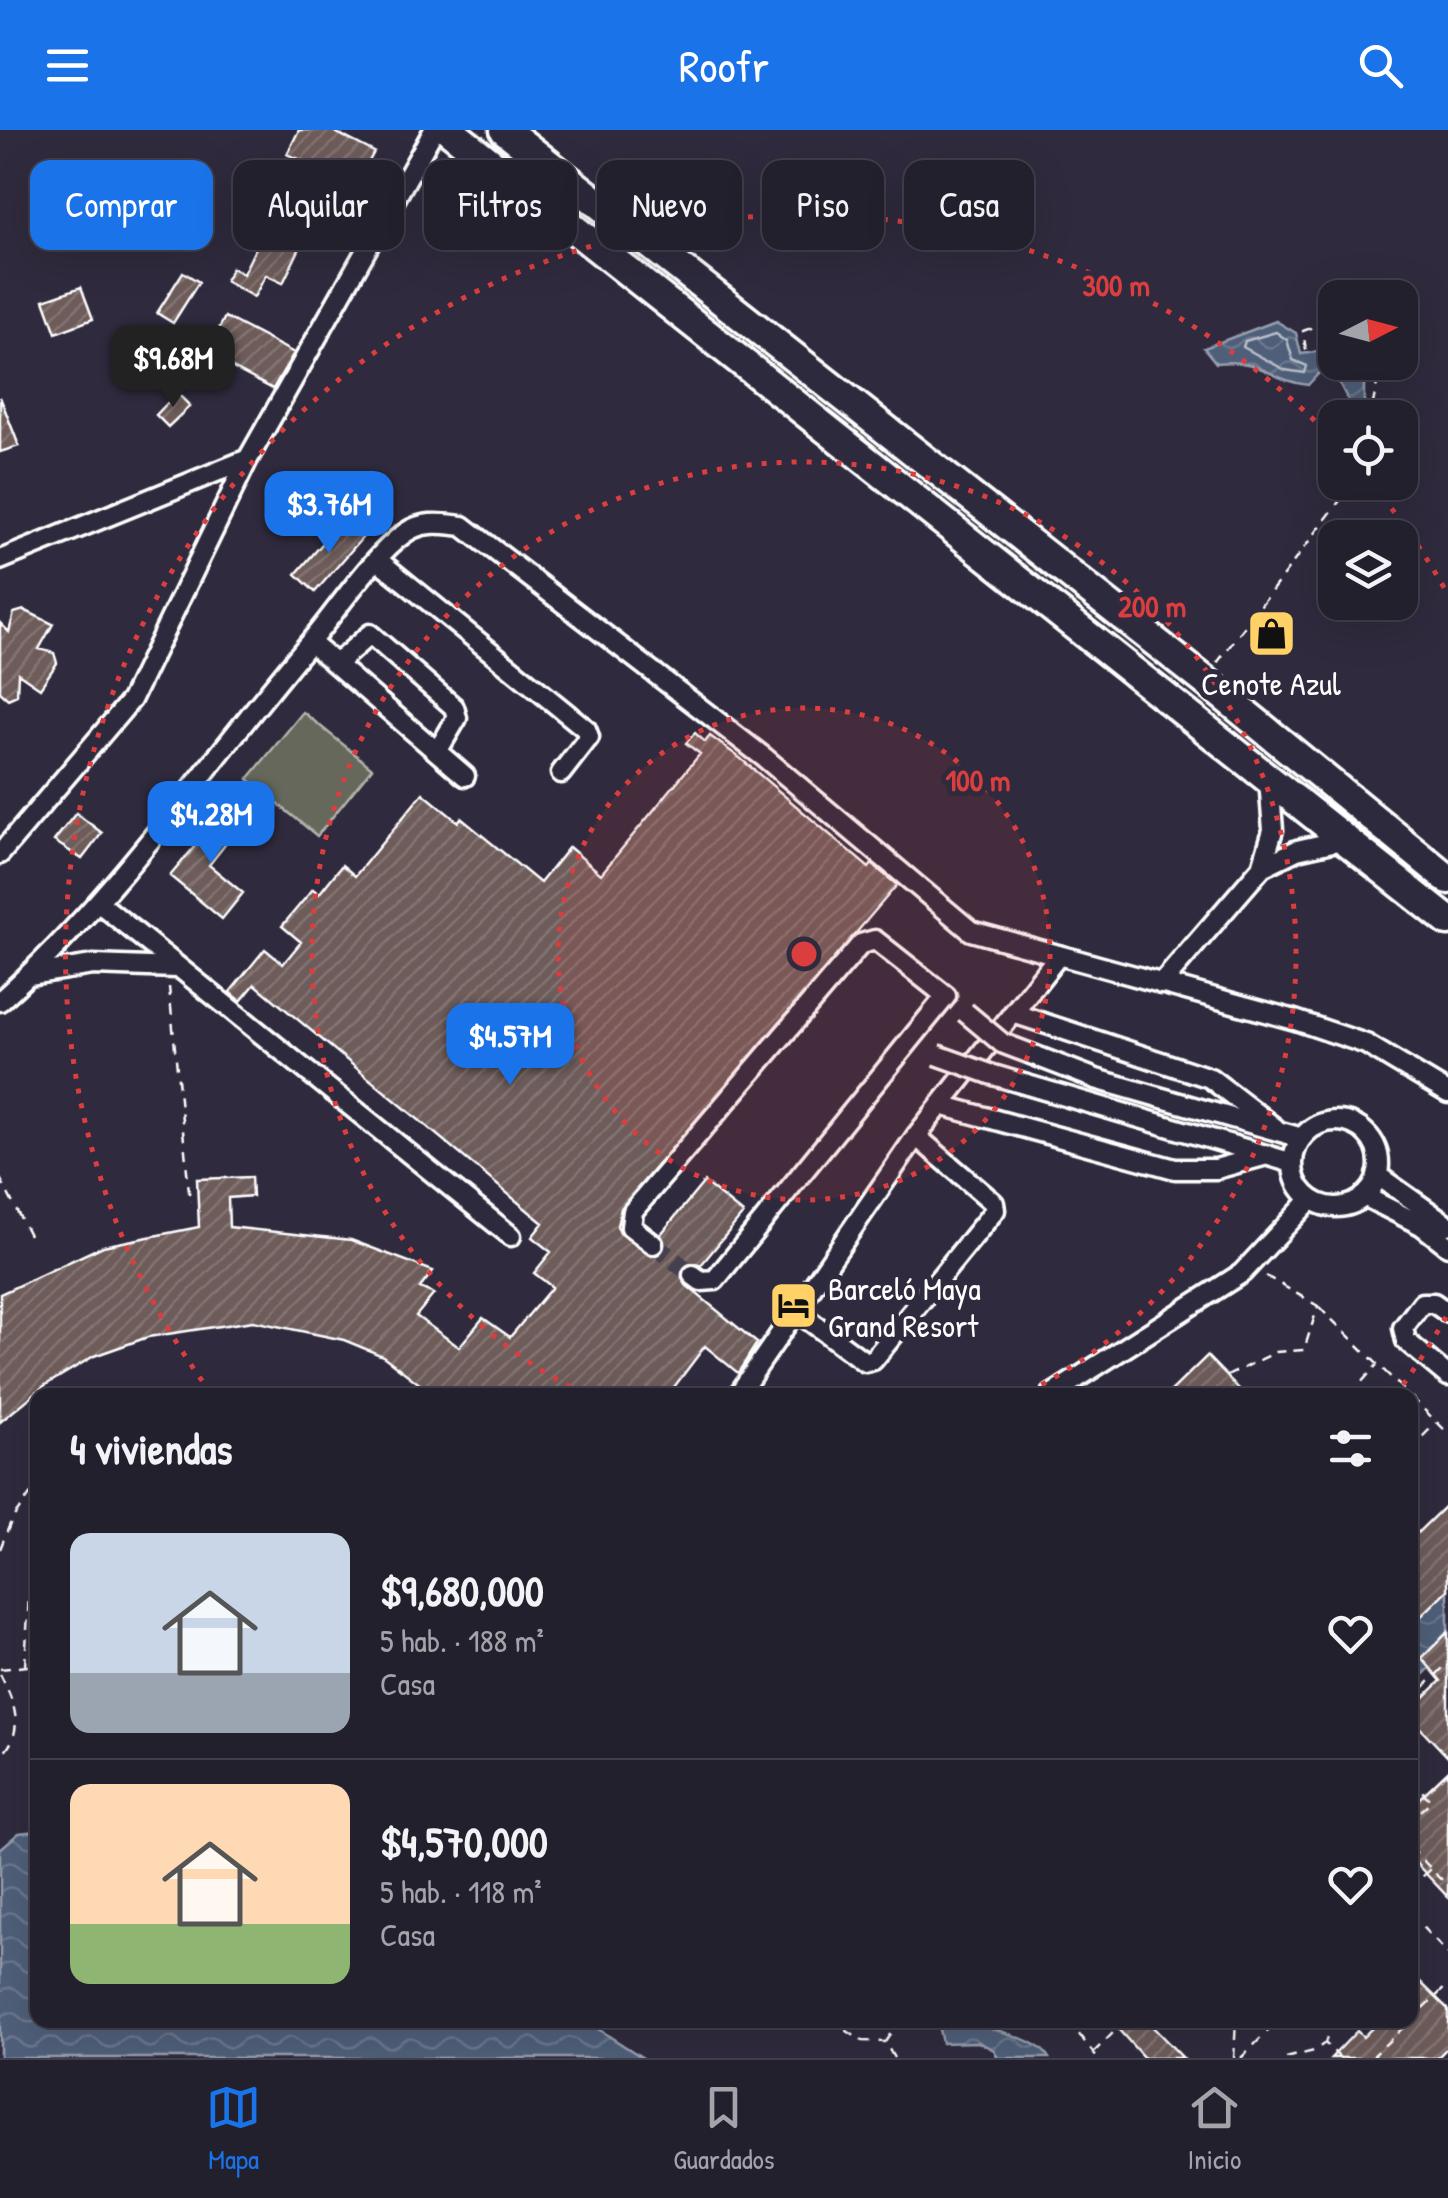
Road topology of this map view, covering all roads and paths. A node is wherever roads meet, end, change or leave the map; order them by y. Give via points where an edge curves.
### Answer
1 (434, 130) edge
2 (448, 130) edge
3 (505, 130) edge
4 (1318, 325) edge
5 (1306, 350) dead end
6 (248, 459) junction
7 (1340, 500) edge
8 (0, 560) edge
9 (379, 561) junction
10 (310, 642) junction
11 (336, 664) junction
12 (1204, 680) junction
13 (438, 750) junction
14 (561, 773) dead end
15 (465, 776) dead end
16 (1268, 778) junction
17 (1346, 839) junction
18 (0, 854) edge
19 (1262, 867) junction
20 (1448, 879) edge
21 (98, 902) junction
22 (1448, 920) edge
23 (1059, 955) junction
24 (177, 968) junction
25 (28, 975) junction
26 (1161, 984) junction
27 (946, 996) junction
28 (0, 1001) edge
29 (1013, 1013) junction
30 (906, 1044) junction
31 (1448, 1093) edge
32 (940, 1104) junction
33 (1279, 1132) junction
34 (916, 1136) junction
35 (1302, 1138) junction
36 (1268, 1155) junction
37 (1293, 1163) junction
38 (1378, 1175) junction
39 (0, 1178) edge
40 (1364, 1196) junction
41 (1311, 1198) junction
42 (190, 1202) dead end
43 (1448, 1225) edge
44 (29, 1235) dead end
45 (511, 1236) dead end
46 (653, 1244) tunnel mouth
47 (1448, 1246) edge
48 (1248, 1266) junction
49 (692, 1275) dead end
50 (1318, 1306) junction
51 (795, 1310) junction
52 (1448, 1313) edge
53 (1378, 1364) junction
54 (1226, 1376) dead end
55 (1448, 1376) edge
56 (743, 1388) edge
57 (1062, 1388) edge
58 (1356, 1388) edge
59 (1403, 1388) edge
60 (1418, 1403) edge
61 (1437, 1422) junction
62 (1448, 1432) edge
63 (1418, 1442) edge
64 (30, 1495) edge
65 (0, 1549) edge
66 (30, 1591) edge
67 (1448, 1663) edge
68 (25, 1666) junction
69 (30, 1666) edge
70 (0, 1672) edge
71 (1418, 1693) edge
72 (0, 1757) edge
73 (1418, 1787) edge
74 (1418, 1813) edge
75 (1418, 1855) edge
76 (1431, 1868) junction
77 (1418, 1881) edge
78 (1448, 1886) edge
79 (1418, 1922) edge
80 (1448, 1954) edge
81 (1448, 1985) edge
82 (1418, 2013) edge
83 (843, 2028) edge
84 (895, 2028) edge
85 (1074, 2028) edge
86 (1118, 2028) edge
87 (1236, 2028) edge
88 (1271, 2028) edge
89 (1330, 2028) edge
90 (1403, 2028) edge
91 (885, 2042) junction
92 (1325, 2043) junction
93 (1092, 2053) junction
94 (894, 2058) edge
95 (1096, 2058) edge
96 (1234, 2058) edge
97 (1241, 2058) edge
98 (1286, 2058) edge
99 (1340, 2058) edge
100 (1371, 2058) edge

1 - 6 street
2 - 16 highway
3 - 12 highway
4 - 5 path via 1303,331
6 - 8 street
6 - 18 street via 132,700
7 - 12 path
9 - 10 street
9 - 14 street via 586,729 590,737
9 - 23 street via 405,533 430,522 464,526 765,758 971,931
10 - 11 street
10 - 21 street
11 - 13 street
11 - 13 street via 370,634 454,706 457,718
12 - 20 highway
13 - 15 street
16 - 17 highway
16 - 19 street via 1273,830
17 - 19 street via 1297,850
17 - 22 highway
19 - 26 street
21 - 24 street
21 - 25 street
23 - 26 street
23 - 29 street
24 - 25 street via 93,965
24 - 42 path via 168,991
24 - 45 street
25 - 28 street
26 - 31 street via 1366,1044
27 - 30 street
27 - 33 street, bridge via 1002,1043 1096,1079
27 - 46 street via 875,940 861,944 633,1211 631,1228
29 - 32 street
29 - 33 street via 1210,1078
30 - 36 street, bridge
30 - 49 street via 715,1280
32 - 34 street
32 - 36 street via 1175,1169 1216,1168
33 - 35 street
34 - 51 street
34 - 51 street via 995,1210 874,1360 866,1362
35 - 37 street
35 - 38 street via 1322,1123 1352,1124 1374,1144
36 - 37 street
37 - 41 street
38 - 40 street
38 - 43 street
39 - 44 path
40 - 41 street via 1340,1206
40 - 47 street
41 - 48 street
48 - 50 path
48 - 57 street
50 - 53 path
50 - 54 path via 1304,1350 1276,1352
51 - 56 street
52 - 55 street via 1422,1303 1402,1328 1406,1341
53 - 58 path
53 - 59 path
60 - 61 path
61 - 62 path
61 - 63 path
64 - 65 path
66 - 68 path
67 - 71 path
68 - 69 path
68 - 70 path
70 - 72 path via 17,1709 17,1726
73 - 74 path via 1431,1802
75 - 76 path
76 - 77 path
76 - 78 path
79 - 80 path
81 - 82 path
83 - 91 path via 862,2041
84 - 91 path
85 - 93 path
86 - 93 path
87 - 96 path
88 - 97 path
89 - 92 path
90 - 100 path
91 - 94 path
92 - 98 path
92 - 99 path
93 - 95 path

